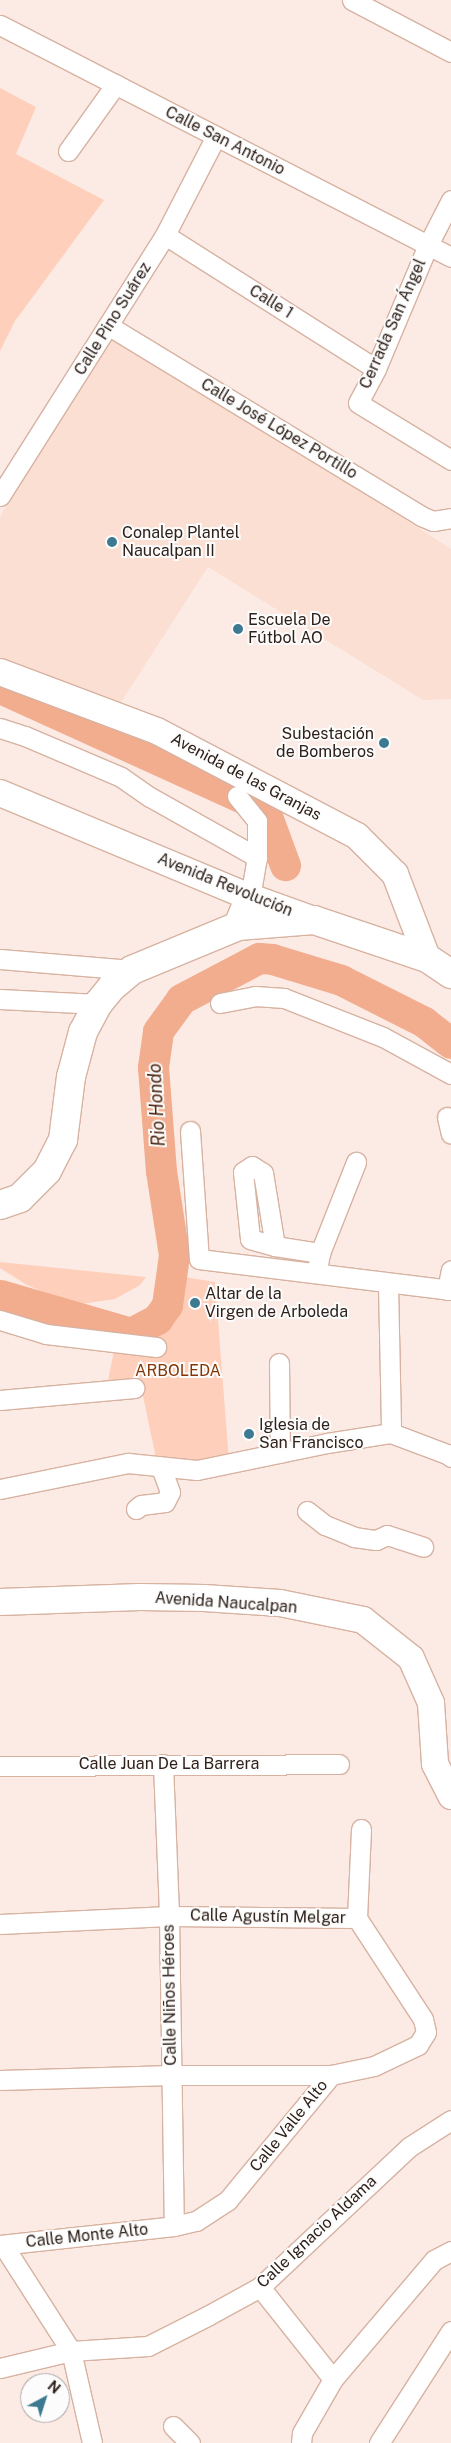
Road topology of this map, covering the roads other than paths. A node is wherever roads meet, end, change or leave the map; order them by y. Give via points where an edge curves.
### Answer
1 (352, 0) edge
2 (0, 24) edge
3 (451, 52) edge
4 (116, 84) junction
5 (216, 136) junction
6 (68, 151) dead end
7 (451, 200) edge
8 (165, 235) junction
9 (428, 245) junction
10 (451, 257) edge
11 (110, 326) junction
12 (376, 369) junction
13 (451, 460) edge
14 (0, 496) edge
15 (451, 518) edge
16 (0, 672) edge
17 (0, 728) edge
18 (0, 792) edge
19 (237, 796) dead end
20 (257, 857) junction
21 (250, 897) junction
22 (314, 920) junction
23 (238, 926) junction
24 (426, 958) junction
25 (0, 959) edge
26 (132, 970) junction
27 (451, 974) edge
28 (0, 999) edge
29 (220, 1003) dead end
30 (98, 1004) junction
31 (451, 1074) edge
32 (190, 1131) dead end
33 (356, 1162) dead end
34 (0, 1205) edge
35 (275, 1246) junction
36 (320, 1253) junction
37 (451, 1270) edge
38 (316, 1273) junction
39 (388, 1284) junction
40 (449, 1290) edge
41 (0, 1320) edge
42 (156, 1347) dead end
43 (279, 1363) dead end
44 (134, 1388) dead end
45 (0, 1400) edge
46 (391, 1433) junction
47 (280, 1453) junction
48 (451, 1457) edge
49 (161, 1467) junction
50 (0, 1489) edge
51 (136, 1509) dead end
52 (307, 1511) dead end
53 (423, 1548) dead end
54 (0, 1602) edge
55 (163, 1764) junction
56 (338, 1764) dead end
57 (0, 1766) edge
58 (451, 1796) edge
59 (361, 1829) dead end
60 (169, 1916) junction
61 (357, 1918) junction
62 (0, 1924) edge
63 (172, 2075) junction
64 (331, 2075) junction
65 (0, 2080) edge
66 (451, 2120) edge
67 (174, 2226) junction
68 (1, 2245) edge
69 (451, 2251) edge
70 (260, 2287) junction
71 (451, 2331) edge
72 (71, 2351) junction
73 (0, 2368) edge
74 (333, 2379) junction
75 (173, 2426) dead end
76 (92, 2443) edge
77 (190, 2443) edge
78 (301, 2443) edge
79 (379, 2443) edge

1 - 3 street
2 - 4 street, Calle San Antonio
4 - 5 street, Calle San Antonio
4 - 6 street
5 - 8 street, Calle Pino Suárez
5 - 9 street, Calle San Antonio
7 - 9 street, Cerrada San Ángel
8 - 11 street, Calle Pino Suárez
8 - 12 street, Calle 1
9 - 10 street, Calle San Antonio
9 - 12 street, Cerrada San Ángel
11 - 14 street, Calle Pino Suárez
11 - 15 street, Calle José López Portillo via 421,516 433,521
12 - 13 street, Cerrada San Ángel via 358,403
16 - 24 main road, Avenida de las Granjas via 158,731 357,836 395,874
17 - 20 street via 121,777
18 - 21 main road, Avenida Revolución
19 - 20 street via 258,821
20 - 21 street
21 - 22 main road, Avenida Revolución
21 - 23 main road
22 - 23 main road
22 - 24 main road, Avenida Revolución
23 - 26 main road
24 - 27 main road, Avenida Revolución
25 - 26 street
26 - 30 main road
28 - 30 street
29 - 31 street via 255,996 284,998 383,1037
30 - 34 main road via 83,1032 71,1077 63,1140 47,1172 20,1198
32 - 38 street via 199,1259
33 - 36 street
35 - 35 street via 263,1174 252,1166 242,1172 250,1239
35 - 36 street
36 - 38 street
37 - 40 street
38 - 39 street
39 - 40 street
39 - 46 street
41 - 42 street via 46,1334
43 - 47 street
44 - 45 street
46 - 47 street
46 - 48 street
47 - 49 street via 197,1470
49 - 50 street via 128,1463
49 - 51 street via 170,1492 165,1502 141,1505
52 - 53 street via 325,1525 354,1537 376,1540 387,1535
54 - 58 main road, Avenida Naucalpan via 204,1598 280,1603 363,1620 411,1658 431,1703 435,1764
55 - 56 street, Calle Juan De La Barrera
55 - 57 street, Calle Juan De La Barrera
55 - 60 street, Calle Niños Héroes
59 - 61 street
60 - 61 street, Calle Agustín Melgar
60 - 62 street, Calle Agustín Melgar
60 - 63 street, Calle Niños Héroes
61 - 64 street, Calle Valle Alto via 423,2019 426,2032 418,2045 374,2066
63 - 64 street
63 - 65 street
63 - 67 street, Calle Niños Héroes
64 - 67 street, Calle Valle Alto via 228,2200 196,2220
66 - 70 street, Calle Ignacio Aldama via 409,2147
67 - 68 street, Calle Monte Alto
68 - 72 street
69 - 74 street via 434,2260
70 - 72 street, Calle Ignacio Aldama via 148,2346
70 - 74 street
71 - 79 street
72 - 73 street, Calle Ignacio Aldama
72 - 76 street
74 - 78 street via 302,2433
75 - 77 street

